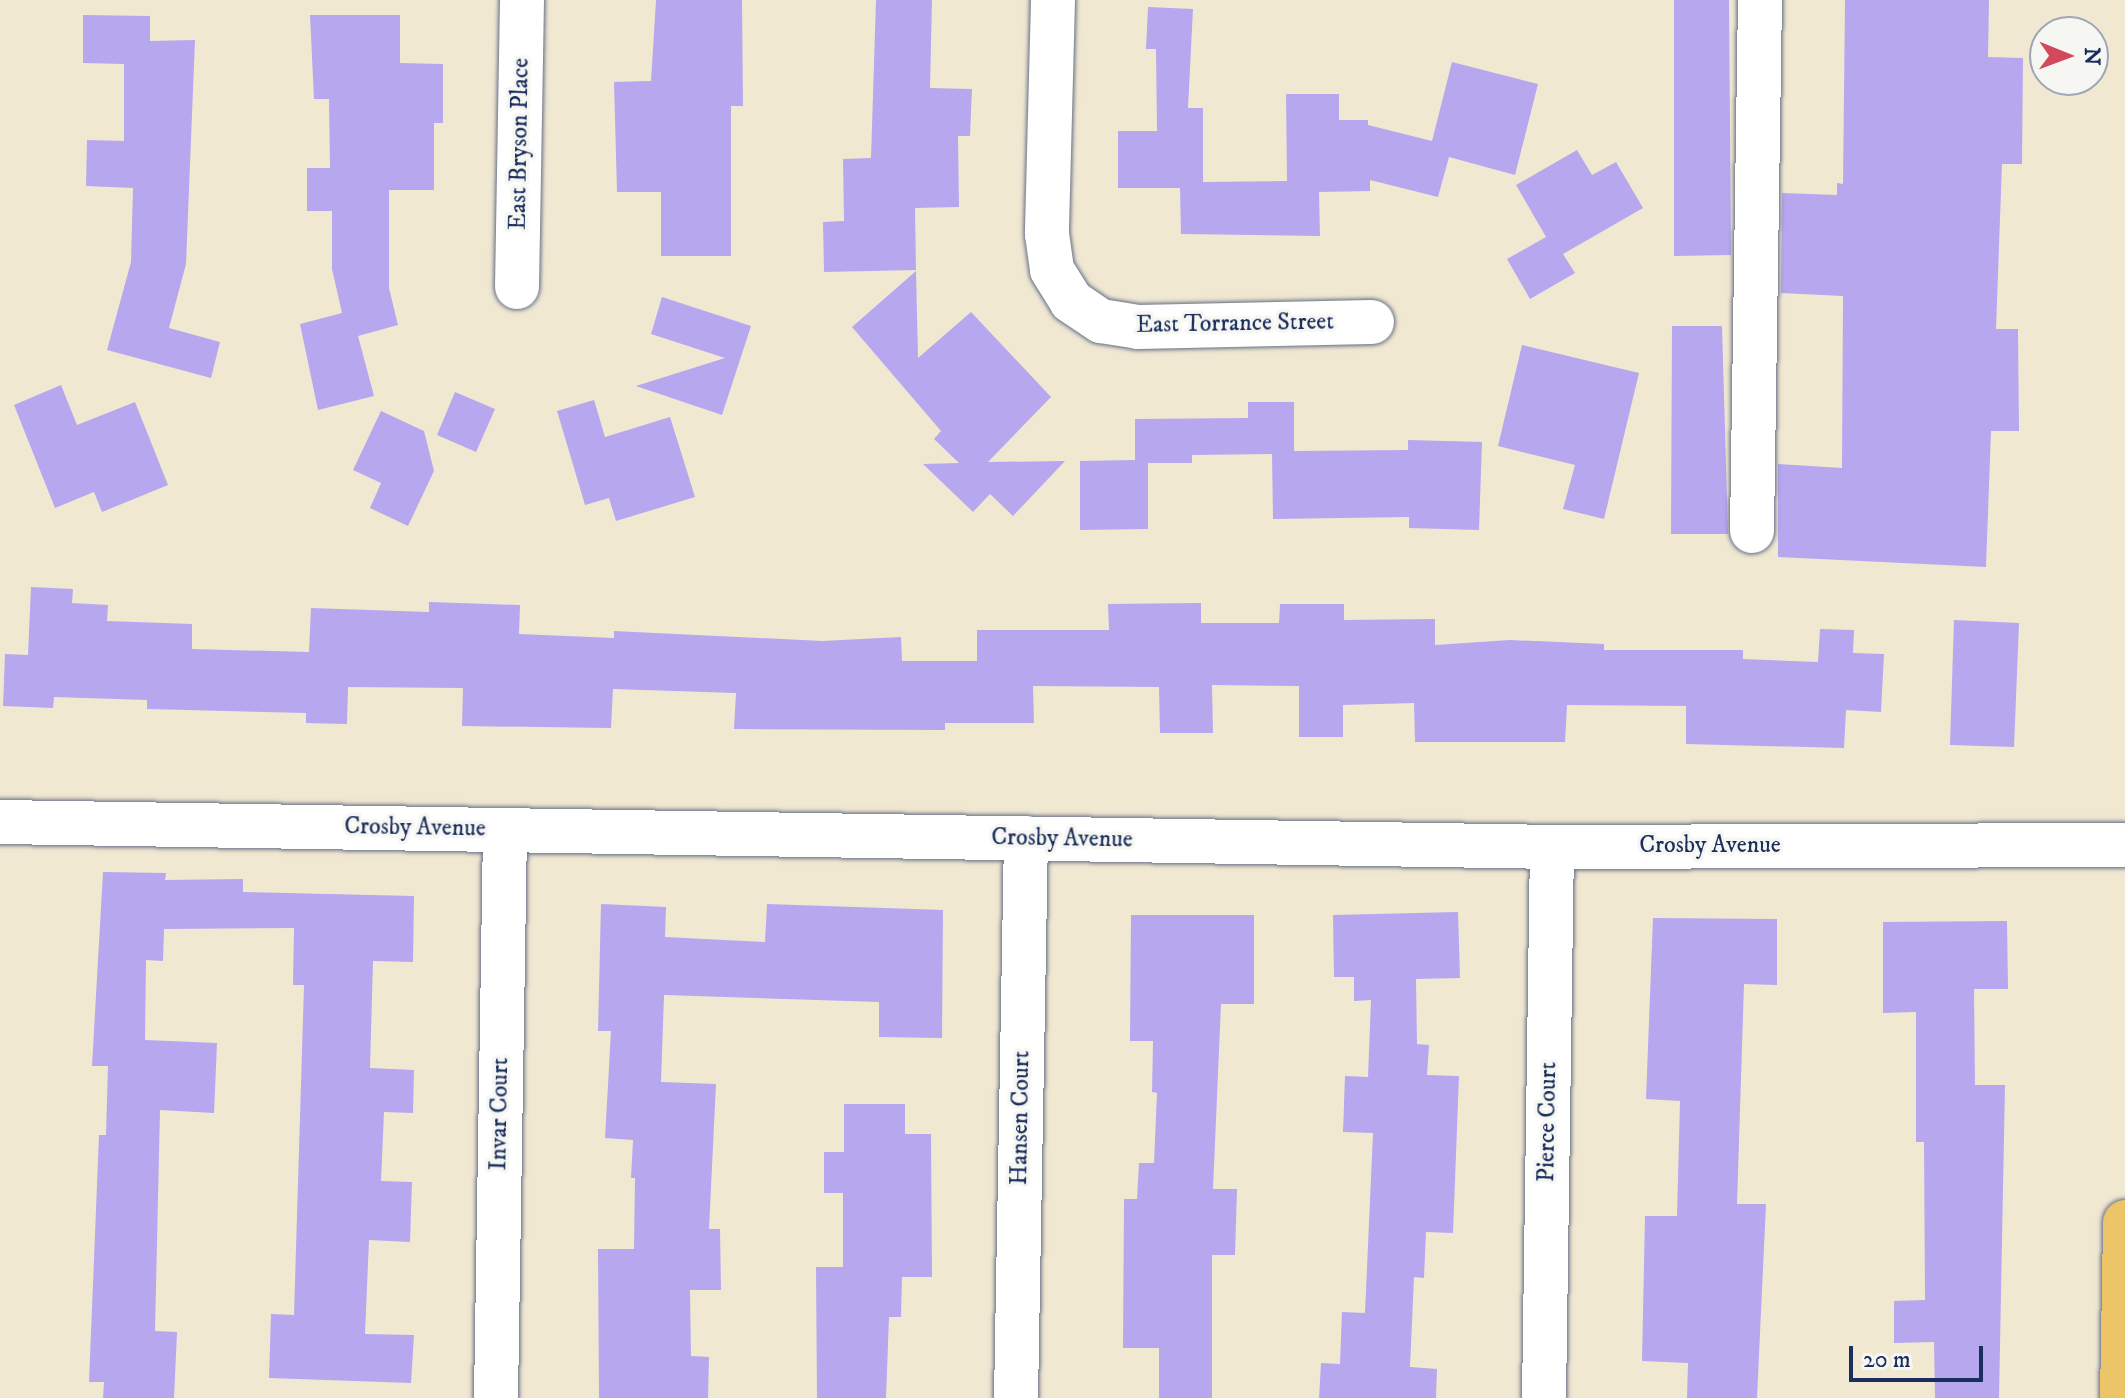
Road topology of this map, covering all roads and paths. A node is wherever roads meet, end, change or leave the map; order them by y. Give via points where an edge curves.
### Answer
1 (522, 0) edge
2 (1053, 0) edge
3 (1760, 0) edge
4 (517, 287) dead end
5 (1372, 322) dead end
6 (1752, 531) dead end
7 (0, 822) edge
8 (505, 830) junction
9 (1026, 838) junction
10 (2125, 845) edge
11 (1552, 847) junction
12 (2125, 1222) edge
13 (496, 1398) edge
14 (1016, 1398) edge
15 (1544, 1398) edge
16 (2122, 1398) edge

1 - 4 street, East Bryson Place
2 - 5 street, East Torrance Street via 1052,270 1071,301 1101,321 1137,327
3 - 6 street
7 - 8 street, Crosby Avenue
8 - 9 street, Crosby Avenue
8 - 13 street, Invar Court
9 - 11 street, Crosby Avenue
9 - 14 street, Hansen Court
10 - 11 street, Crosby Avenue
11 - 15 street, Pierce Court
12 - 16 main road

